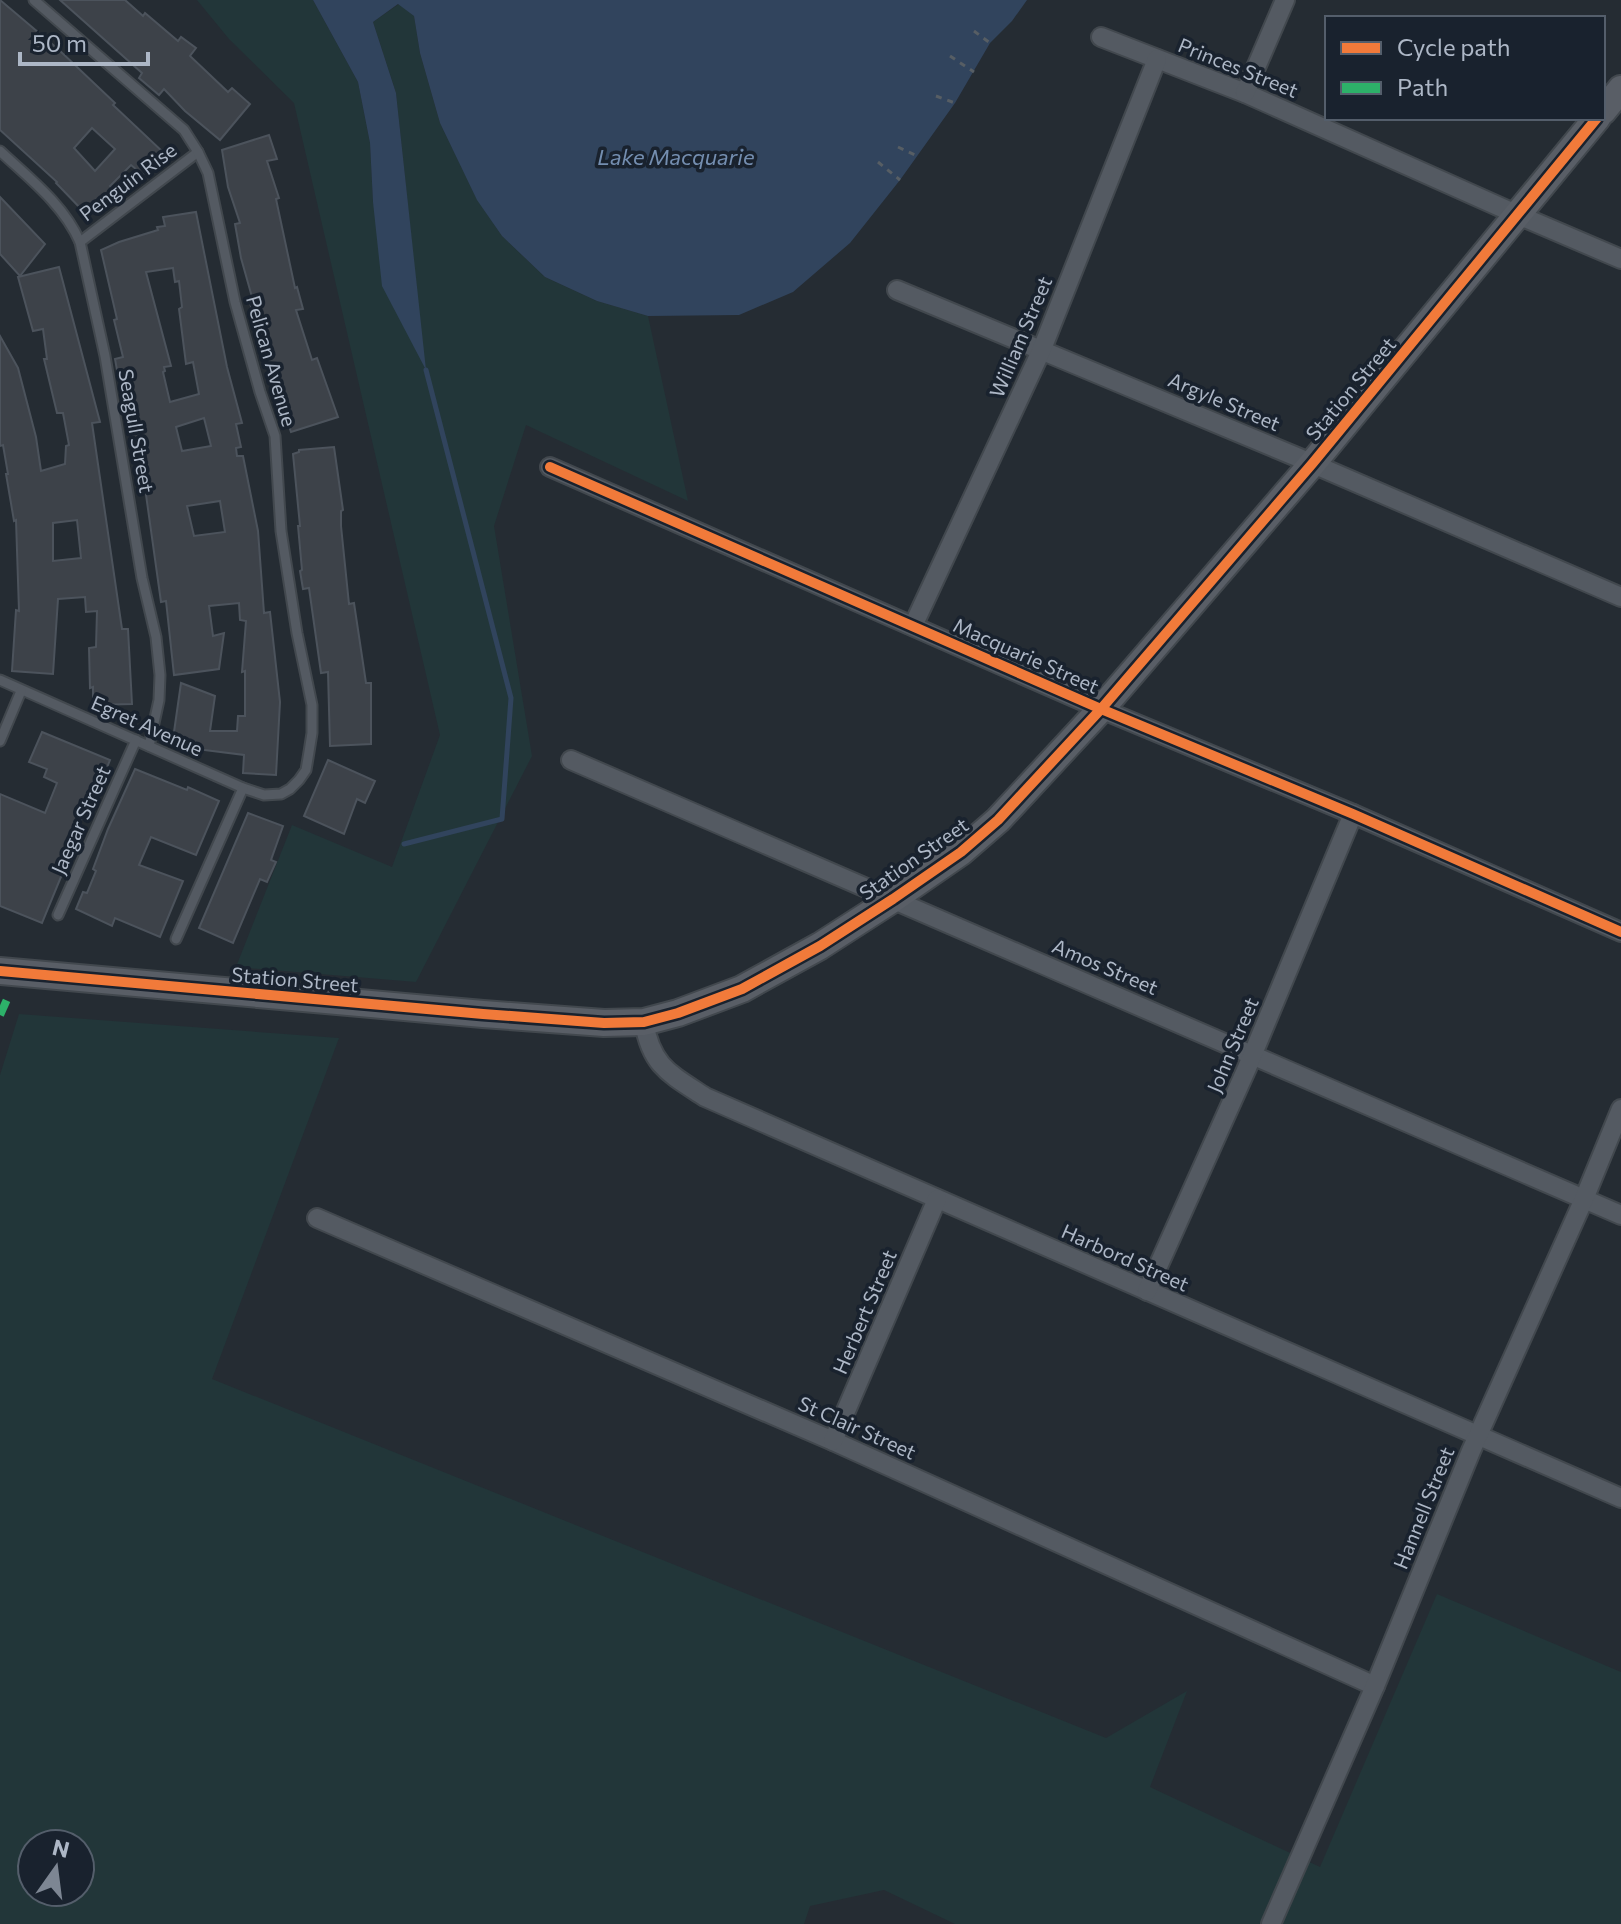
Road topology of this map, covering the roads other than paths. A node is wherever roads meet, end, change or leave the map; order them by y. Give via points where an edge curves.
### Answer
1 (34, 0) edge
2 (1285, 0) edge
3 (1101, 37) dead end
4 (1157, 59) junction
5 (1621, 89) edge
6 (1245, 93) junction
7 (1605, 109) edge
8 (1595, 120) edge
9 (0, 151) edge
10 (198, 152) junction
11 (1518, 215) junction
12 (80, 242) junction
13 (1621, 259) edge
14 (897, 290) dead end
15 (1042, 349) junction
16 (1312, 464) junction
17 (550, 467) dead end
18 (1621, 597) edge
19 (913, 626) junction
20 (0, 680) edge
21 (21, 691) junction
22 (1101, 709) junction
23 (136, 740) junction
24 (0, 741) edge
25 (149, 746) junction
26 (571, 760) dead end
27 (243, 788) junction
28 (281, 794) joint
29 (1353, 814) junction
30 (893, 899) junction
31 (58, 915) dead end
32 (1621, 932) edge
33 (176, 939) dead end
34 (0, 971) edge
35 (644, 1022) junction
36 (1253, 1055) junction
37 (1621, 1109) edge
38 (937, 1199) junction
39 (1584, 1199) junction
40 (1621, 1215) edge
41 (317, 1218) dead end
42 (1147, 1291) junction
43 (1477, 1436) junction
44 (833, 1441) junction
45 (1621, 1498) edge
46 (1375, 1686) junction
47 (1271, 1924) edge

1 - 10 lane, Pelican Avenue via 184,130
2 - 6 street
3 - 4 street, Princes Street
4 - 6 street, Princes Street
4 - 15 street, William Street
5 - 7 street
6 - 11 street, Princes Street
8 - 11 street, Station Street
9 - 12 lane, Seagull Street via 62,209
10 - 12 lane, Penguin Rise
10 - 28 lane, Pelican Avenue via 208,173 235,302 275,436 281,531 312,705 306,770
11 - 13 street, Princes Street
11 - 16 street, Station Street
12 - 25 lane, Seagull Street via 156,637 159,700
14 - 15 street, Argyle Street
15 - 16 street, Argyle Street
15 - 19 street, William Street
16 - 18 street, Argyle Street
16 - 22 street, Station Street
17 - 19 street, Macquarie Street
19 - 22 street, Macquarie Street
20 - 21 lane, Egret Avenue
21 - 23 lane, Egret Avenue
21 - 24 lane
22 - 29 street, Macquarie Street
22 - 30 street, Station Street via 998,820
23 - 25 lane, Egret Avenue
23 - 31 lane, Jaegar Street
25 - 27 lane, Egret Avenue
26 - 30 street, Amos Street
27 - 28 lane, Egret Avenue
27 - 33 lane
29 - 32 street, Macquarie Street
29 - 36 street, John Street
30 - 35 street, Station Street via 742,989
30 - 36 street, Amos Street
34 - 35 street, Station Street via 509,1017
35 - 38 street, Harbord Street via 649,1046 661,1065 705,1097
36 - 39 street, Amos Street
36 - 42 street, John Street
37 - 39 street, Hannell Street
38 - 42 street, Harbord Street
38 - 44 street, Herbert Street
39 - 40 street, Amos Street
39 - 43 street, Hannell Street
41 - 44 street, St Clair Street
42 - 43 street, Harbord Street
43 - 45 street, Harbord Street
43 - 46 street, Hannell Street
44 - 46 street, St Clair Street
46 - 47 street, Hannell Street

